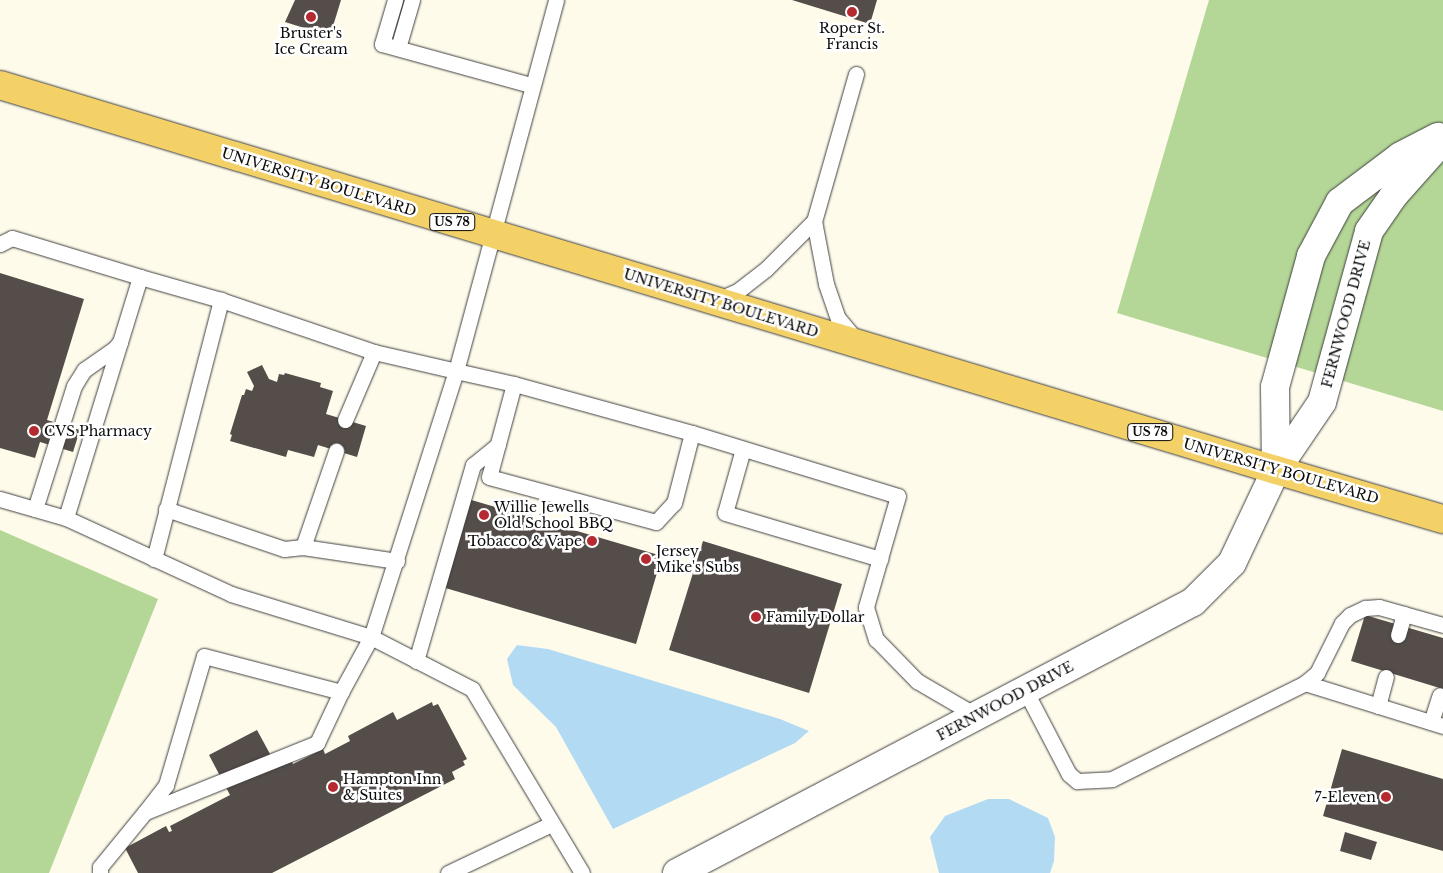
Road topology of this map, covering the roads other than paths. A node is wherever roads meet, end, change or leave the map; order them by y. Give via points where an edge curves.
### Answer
1 (395, 0) edge
2 (412, 0) edge
3 (556, 0) edge
4 (398, 48) junction
5 (856, 74) dead end
6 (0, 85) edge
7 (531, 85) junction
8 (1443, 135) edge
9 (1443, 140) edge
10 (814, 221) junction
11 (492, 234) junction
12 (0, 244) edge
13 (140, 277) junction
14 (221, 300) junction
15 (716, 301) junction
16 (121, 340) junction
17 (860, 344) junction
18 (374, 352) junction
19 (456, 371) junction
20 (514, 384) junction
21 (345, 420) dead end
22 (692, 433) junction
23 (498, 446) junction
24 (743, 449) junction
25 (336, 451) dead end
26 (1276, 470) junction
27 (0, 499) edge
28 (35, 509) junction
29 (166, 509) junction
30 (66, 518) junction
31 (1443, 519) edge
32 (302, 547) junction
33 (154, 558) junction
34 (880, 558) junction
35 (396, 561) junction
36 (1404, 614) junction
37 (1443, 625) edge
38 (1398, 635) dead end
39 (371, 637) junction
40 (416, 661) junction
41 (1386, 676) dead end
42 (1305, 683) junction
43 (1025, 690) junction
44 (341, 692) junction
45 (1440, 695) dead end
46 (1378, 706) junction
47 (977, 716) junction
48 (1437, 724) edge
49 (144, 812) junction
50 (551, 824) junction
51 (100, 873) edge
52 (448, 873) edge
53 (582, 873) edge
54 (677, 873) edge

1 - 4 lane via 382,44
2 - 4 lane
3 - 7 lane
4 - 7 lane
5 - 10 lane
6 - 11 main road, UNIVERSITY BOULEVARD / US 78
7 - 11 lane
8 - 26 street, FERNWOOD DRIVE via 1401,156 1340,202 1312,256 1275,387
9 - 26 street, FERNWOOD DRIVE via 1394,195 1369,231 1322,402
10 - 15 lane via 766,269 739,290
10 - 17 lane via 826,284 838,318
11 - 15 main road, UNIVERSITY BOULEVARD / US 78
11 - 19 lane
12 - 13 lane via 12,238
13 - 14 lane
13 - 16 lane
14 - 18 lane
14 - 29 lane
15 - 17 main road, UNIVERSITY BOULEVARD / US 78
16 - 28 lane via 84,370 74,386
16 - 30 lane
17 - 26 main road, UNIVERSITY BOULEVARD / US 78
18 - 19 lane
18 - 21 lane
19 - 20 lane
19 - 35 lane
20 - 22 lane
20 - 23 lane
22 - 23 lane via 674,503 656,522 489,477
22 - 24 lane
23 - 40 lane via 473,465
24 - 34 lane via 898,496
24 - 34 lane via 726,513
25 - 32 lane
26 - 31 main road, UNIVERSITY BOULEVARD / US 78
26 - 43 street, FERNWOOD DRIVE via 1232,563 1193,602
27 - 28 lane
28 - 30 lane
29 - 32 lane via 284,549
29 - 33 lane
30 - 33 lane
32 - 35 lane
33 - 39 lane via 232,594
34 - 47 lane via 866,607 876,639 917,681
35 - 39 lane
36 - 37 lane
36 - 38 lane
36 - 42 lane via 1379,607 1364,608 1350,614 1317,672
39 - 40 lane
39 - 44 lane
40 - 50 lane via 472,689
41 - 46 lane
42 - 43 lane via 1126,773 1112,779 1092,781 1077,781 1069,774
42 - 46 lane
43 - 47 street, FERNWOOD DRIVE
44 - 49 lane via 317,744
44 - 49 lane via 204,656 166,785
45 - 48 lane
46 - 48 lane
47 - 54 street, FERNWOOD DRIVE
49 - 51 lane via 100,867
50 - 52 lane
50 - 53 lane

